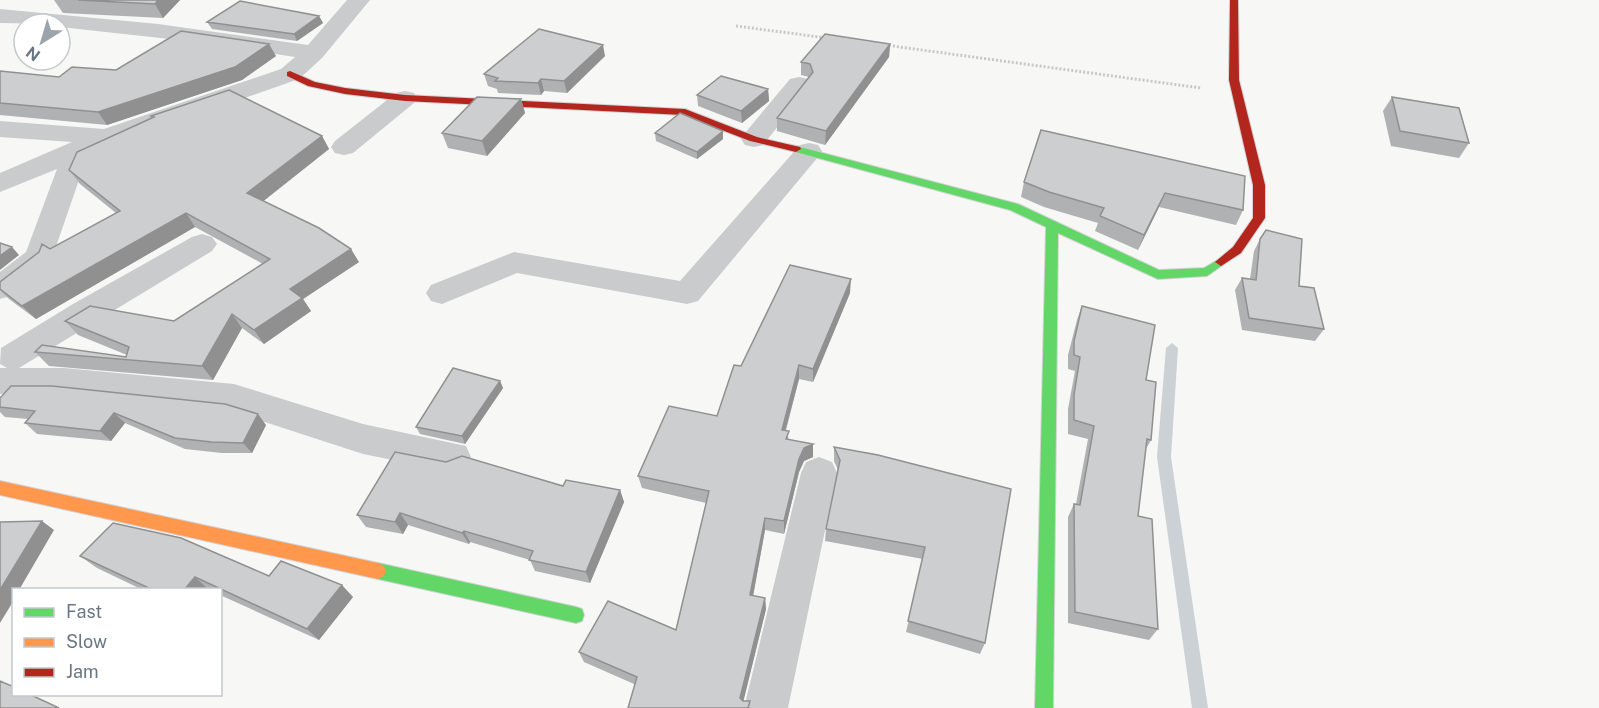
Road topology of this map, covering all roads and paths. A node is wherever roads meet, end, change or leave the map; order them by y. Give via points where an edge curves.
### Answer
1 (68, 0) edge
2 (359, 0) edge
3 (1234, 0) edge
4 (52, 12) edge
5 (72, 22) edge
6 (736, 26) dead end
7 (829, 38) edge
8 (876, 44) edge
9 (314, 53) junction
10 (290, 74) junction
11 (799, 84) dead end
12 (1238, 93) junction
13 (405, 98) junction
14 (0, 129) edge
15 (106, 138) junction
16 (754, 138) junction
17 (344, 147) dead end
18 (79, 150) junction
19 (809, 151) junction
20 (0, 183) edge
21 (1052, 226) junction
22 (202, 244) dead end
23 (0, 288) edge
24 (442, 293) dead end
25 (3, 363) edge
26 (453, 457) edge
27 (819, 473) dead end
28 (0, 488) edge
29 (576, 615) dead end
30 (766, 708) edge
31 (1044, 708) edge

1 - 4 street
2 - 9 street
3 - 12 street via 1234,80
5 - 9 street via 220,37
6 - 7 path
8 - 12 path
9 - 10 street
10 - 13 street via 312,84 345,91
10 - 15 street
11 - 16 street
12 - 21 street via 1259,185 1259,218 1237,250 1207,272 1158,275
13 - 16 street via 685,112
13 - 17 street
14 - 15 street
15 - 18 street
16 - 19 street
18 - 20 street
18 - 23 street via 39,257
19 - 21 street via 1014,207
19 - 24 street via 687,293 514,262
21 - 31 street
22 - 25 street
25 - 26 street via 64,381 234,399 363,439
27 - 30 street
28 - 29 street

